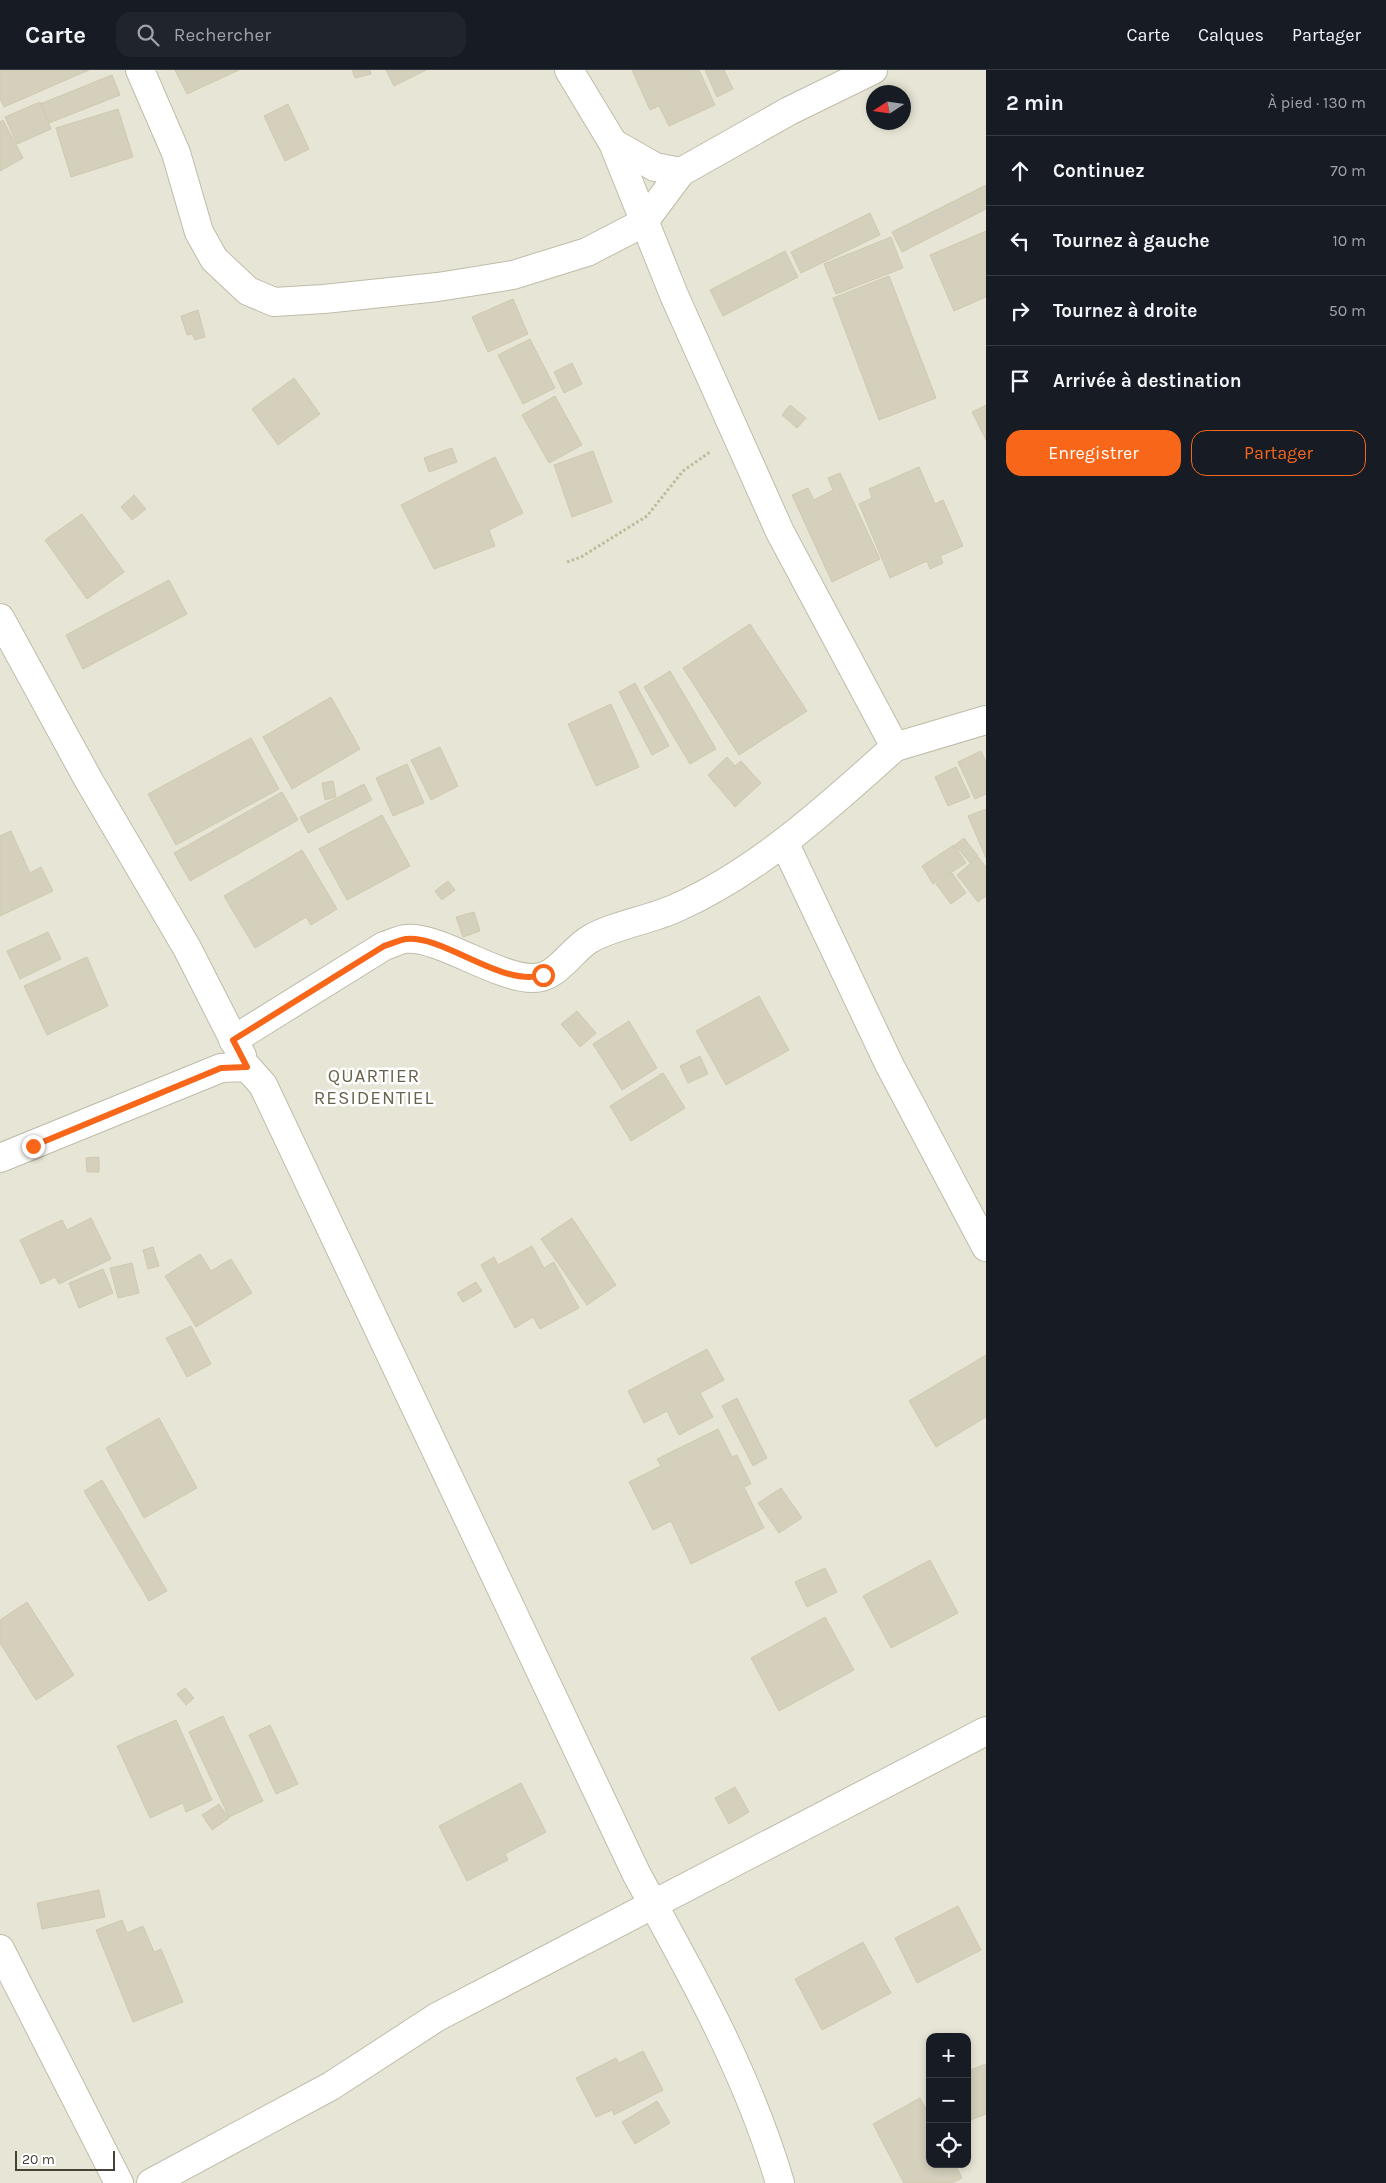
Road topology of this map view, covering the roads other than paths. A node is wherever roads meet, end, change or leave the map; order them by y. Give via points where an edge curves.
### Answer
1 (140, 70) edge
2 (569, 70) edge
3 (873, 70) edge
4 (613, 143) junction
5 (681, 172) junction
6 (643, 223) junction
7 (0, 618) edge
8 (986, 720) edge
9 (895, 747) junction
10 (784, 842) junction
11 (233, 1040) junction
12 (247, 1067) junction
13 (0, 1158) edge
14 (986, 1247) edge
15 (986, 1731) edge
16 (653, 1904) junction
17 (0, 1949) edge
18 (119, 2183) edge
19 (151, 2183) edge
20 (780, 2183) edge

1 - 6 street via 176,152 199,232 214,259 248,291 274,302 438,287 513,275 587,252
2 - 4 street
3 - 5 street via 781,115
4 - 5 street via 655,167
4 - 6 street
5 - 6 street
6 - 9 street via 780,532
7 - 11 street via 88,779 187,948
8 - 9 street
9 - 10 street via 824,812
10 - 11 street via 729,880 676,909 590,939 554,971 532,978 494,969 427,942 406,939 384,946
10 - 14 street via 889,1064
11 - 12 street
12 - 13 street via 221,1068
12 - 16 street via 263,1085
15 - 16 street
16 - 19 street via 437,2017 331,2086
16 - 20 street via 704,1997 766,2138
17 - 18 street

